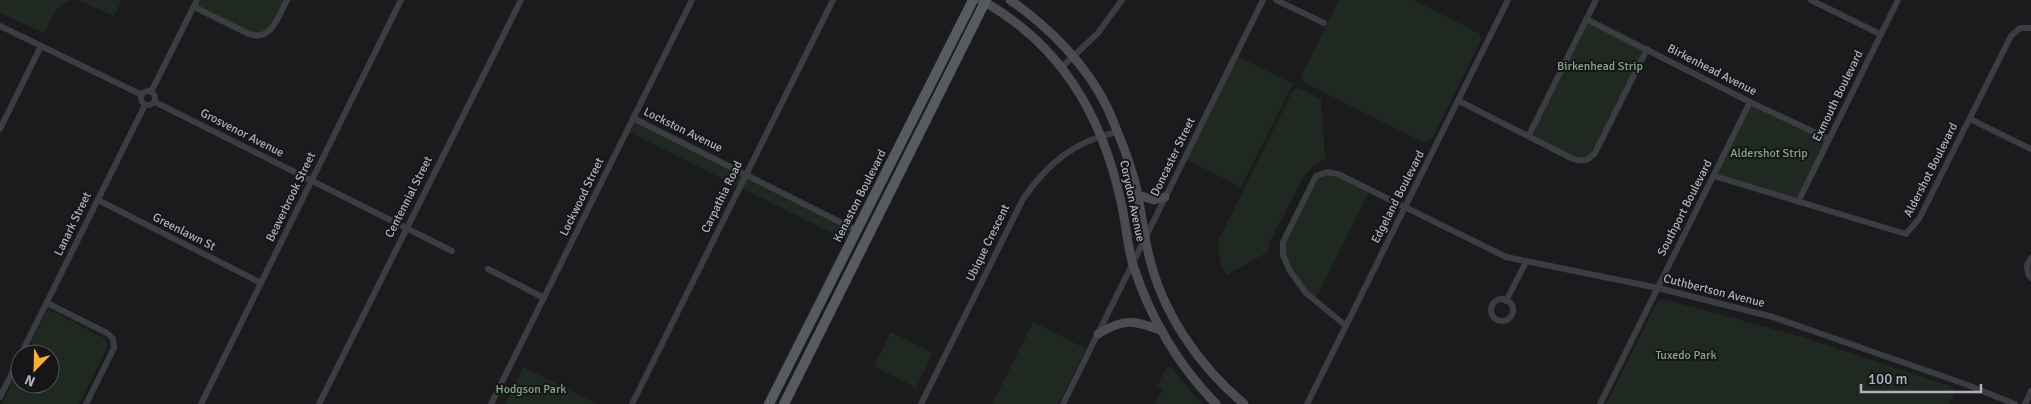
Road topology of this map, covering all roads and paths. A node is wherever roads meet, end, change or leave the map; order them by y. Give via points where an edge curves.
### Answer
1 (287, 0) edge
2 (401, 0) edge
3 (520, 0) edge
4 (692, 0) edge
5 (833, 0) edge
6 (973, 0) edge
7 (1010, 0) edge
8 (1122, 0) edge
9 (1263, 0) edge
10 (1276, 0) edge
11 (1508, 0) edge
12 (1596, 0) edge
13 (1811, 0) edge
14 (1898, 0) edge
15 (984, 1) edge
16 (196, 3) edge
17 (1586, 19) junction
18 (1324, 23) dead end
19 (0, 26) edge
20 (2031, 28) edge
21 (1880, 34) junction
22 (41, 46) junction
23 (1647, 49) junction
24 (1074, 57) junction
25 (1062, 67) junction
26 (151, 92) junction
27 (142, 95) junction
28 (1459, 101) junction
29 (155, 102) junction
30 (1750, 102) junction
31 (145, 105) junction
32 (633, 118) junction
33 (1970, 118) junction
34 (0, 129) edge
35 (1117, 132) junction
36 (1102, 136) junction
37 (1529, 136) junction
38 (1829, 139) junction
39 (2031, 149) edge
40 (746, 174) junction
41 (1714, 176) junction
42 (312, 181) junction
43 (1138, 195) junction
44 (1165, 197) junction
45 (98, 200) junction
46 (1798, 202) junction
47 (1406, 207) junction
48 (1140, 209) junction
49 (1123, 212) junction
50 (406, 228) junction
51 (856, 230) junction
52 (1146, 236) junction
53 (452, 251) dead end
54 (2031, 258) edge
55 (1526, 262) junction
56 (1133, 263) junction
57 (488, 269) dead end
58 (2031, 278) edge
59 (261, 283) junction
60 (1158, 283) junction
61 (1658, 288) junction
62 (1142, 289) junction
63 (544, 298) junction
64 (1506, 301) dead end
65 (47, 303) junction
66 (1345, 325) junction
67 (1162, 331) junction
68 (1098, 334) junction
69 (27, 344) edge
70 (10, 377) edge
71 (2031, 391) edge
72 (0, 397) edge
73 (86, 404) edge
74 (201, 404) edge
75 (319, 404) edge
76 (491, 404) edge
77 (632, 404) edge
78 (770, 404) edge
79 (784, 404) edge
80 (921, 404) edge
81 (1063, 404) edge
82 (1216, 404) edge
83 (1244, 404) edge
84 (1306, 404) edge
85 (1600, 404) edge
86 (2015, 404) edge
87 (2025, 404) edge

1 - 16 street via 270,32 264,36 250,34
2 - 42 street, Beaverbrook Street
3 - 50 street, Centennial Street
4 - 32 street, Lockwood Street
5 - 40 street, Carpathia Road
6 - 51 main road, Kenaston Boulevard
7 - 24 main road, Corydon Avenue
8 - 24 street via 1107,23
9 - 44 street, Doncaster Street
10 - 18 street
11 - 28 street, Edgeland Boulevard
12 - 17 street
13 - 21 street
14 - 21 street, Exmouth Boulevard
15 - 25 main road, Corydon Avenue via 1014,20
15 - 79 main road, Kenaston Boulevard
16 - 26 street
17 - 23 street, Birkenhead Avenue
17 - 37 street
19 - 22 street
20 - 33 street, Aldershot Boulevard via 2020,28 2011,36
21 - 38 street, Exmouth Boulevard
22 - 27 street
22 - 34 street
23 - 30 street, Birkenhead Avenue
23 - 37 street via 1595,153 1589,159 1582,162 1573,159
24 - 25 street
24 - 35 main road, Corydon Avenue via 1107,108
25 - 36 main road, Corydon Avenue
26 - 27 street
26 - 29 street via 156,97
27 - 31 street
28 - 37 street
28 - 47 street, Edgeland Boulevard
29 - 31 street
29 - 42 street, Grosvenor Avenue
30 - 38 street, Birkenhead Avenue
30 - 41 street, Southport Boulevard
31 - 45 street, Lanark Street
32 - 40 street, Lockston Avenue
32 - 63 street, Lockwood Street
33 - 39 street
33 - 46 street, Aldershot Boulevard via 1919,219 1906,234
35 - 36 street, Ubique Crescent
35 - 43 main road, Corydon Avenue
36 - 49 main road, Corydon Avenue
36 - 80 street, Ubique Crescent via 1068,152 1035,181
38 - 46 street, Exmouth Boulevard
40 - 51 street, Lockston Avenue
40 - 77 street, Carpathia Road
41 - 46 street, Aldershot Boulevard
41 - 61 street, Southport Boulevard
42 - 50 street, Grosvenor Avenue
42 - 59 street, Beaverbrook Street
43 - 44 main road via 1154,200
43 - 48 main road, Corydon Avenue
44 - 52 street, Doncaster Street
45 - 59 street, Greenlawn St
45 - 65 street, Lanark Street
47 - 55 street, Cuthbertson Avenue via 1506,257
47 - 66 street, Edgeland Boulevard
47 - 66 street, Cuthbertson Avenue via 1338,174 1327,172 1316,176 1283,242 1283,255 1290,272 1306,293
48 - 49 main road
48 - 52 main road, Corydon Avenue
49 - 56 main road, Corydon Avenue
50 - 53 street, Grosvenor Avenue
50 - 75 street, Centennial Street
51 - 78 main road, Kenaston Boulevard
52 - 56 street, Doncaster Street
52 - 60 main road, Corydon Avenue
54 - 58 street via 2027,265
55 - 61 street, Cuthbertson Avenue
55 - 64 street
56 - 62 main road, Corydon Avenue
56 - 68 street, Doncaster Street
57 - 63 street
59 - 74 street, Beaverbrook Street
60 - 62 main road
60 - 83 main road, Corydon Avenue via 1169,310 1201,362
61 - 85 street, Southport Boulevard
61 - 86 street, Cuthbertson Avenue via 1773,318
62 - 67 main road, Corydon Avenue
63 - 76 street, Lockwood Street
65 - 69 street, Lanark Street
65 - 73 street via 113,339 114,348
66 - 84 street, Edgeland Boulevard
67 - 68 main road via 1127,322 1113,325
67 - 82 main road, Corydon Avenue via 1188,372
68 - 81 street, Doncaster Street
70 - 72 street, Lanark Street
71 - 87 street

